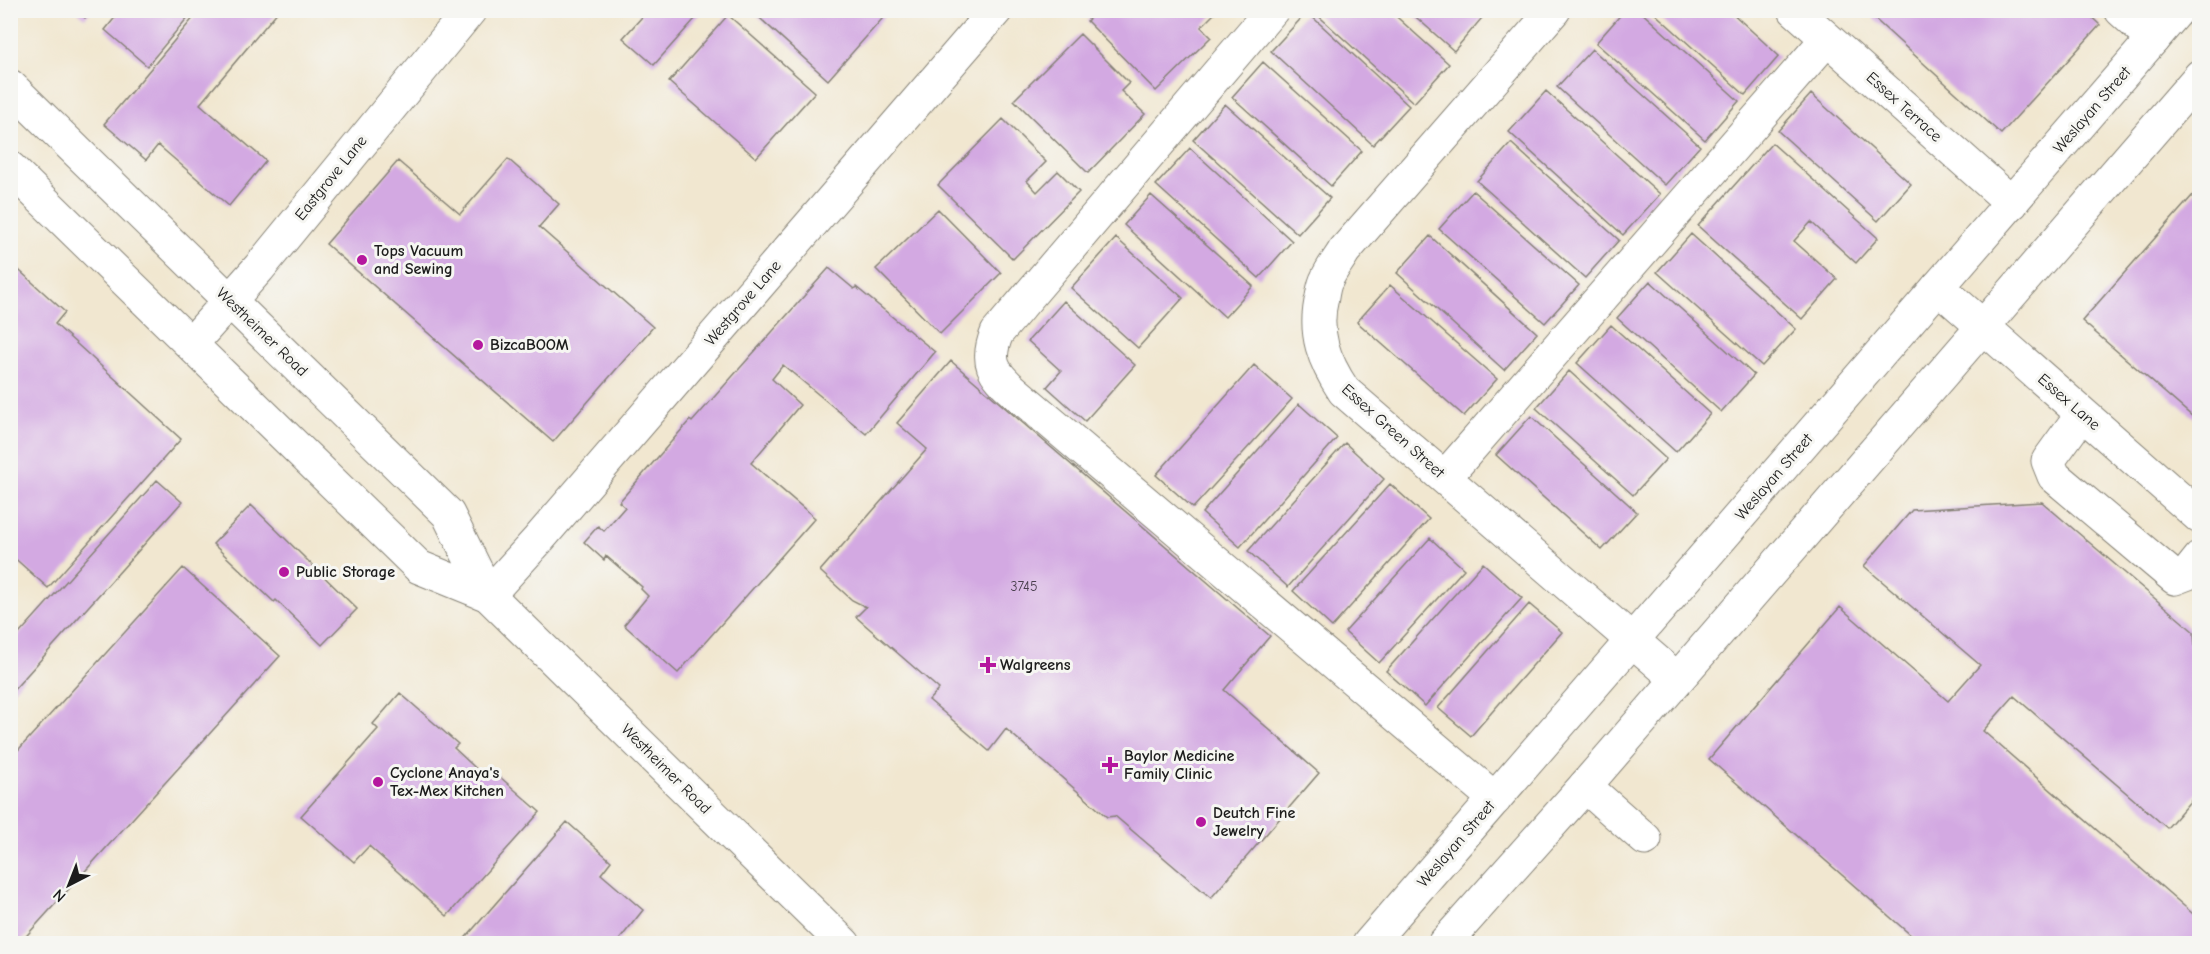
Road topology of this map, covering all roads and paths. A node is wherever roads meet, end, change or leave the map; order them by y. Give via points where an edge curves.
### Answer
1 (470, 10) edge
2 (996, 10) edge
3 (1272, 10) edge
4 (1554, 10) edge
5 (1796, 10) edge
6 (2121, 10) edge
7 (2178, 10) edge
8 (1827, 39) junction
9 (2153, 39) junction
10 (2199, 76) edge
11 (10, 87) edge
12 (10, 168) edge
13 (2012, 203) junction
14 (1938, 288) junction
15 (229, 300) junction
16 (1983, 327) junction
17 (191, 344) junction
18 (2082, 414) junction
19 (1445, 477) junction
20 (2199, 517) edge
21 (2199, 558) edge
22 (488, 595) junction
23 (1632, 640) junction
24 (1677, 679) junction
25 (1585, 786) junction
26 (1495, 799) junction
27 (1645, 839) dead end
28 (844, 944) edge
29 (1370, 944) edge
30 (1444, 944) edge

1 - 15 main road, Eastgrove Lane
2 - 22 main road, Westgrove Lane
3 - 26 main road via 998,333 991,348 991,362 998,377 1015,392
4 - 19 main road, Essex Green Street via 1344,251 1326,280 1319,308 1322,351 1344,391
5 - 8 main road, Essex Terrace
6 - 9 main road
7 - 9 main road, Weslayan Street
8 - 13 main road, Essex Terrace
8 - 19 main road
9 - 13 main road, Weslayan Street
10 - 16 main road
11 - 15 main road, Westheimer Road
12 - 17 main road, Westheimer Road
13 - 14 main road, Weslayan Street
14 - 16 main road, Essex Lane
14 - 23 main road, Weslayan Street
15 - 17 main road, Eastgrove Lane
15 - 22 main road, Westheimer Road via 448,514
16 - 18 main road, Essex Lane
16 - 24 main road
17 - 22 main road, Westheimer Road via 419,567
18 - 20 main road, Essex Lane
18 - 21 main road via 2048,461 2054,476 2175,578 2188,573
19 - 23 main road, Essex Green Street
22 - 28 main road, Westheimer Road
23 - 24 main road, Essex Green Street
23 - 26 main road, Weslayan Street
24 - 25 main road
25 - 27 main road
25 - 30 main road
26 - 29 main road, Weslayan Street

